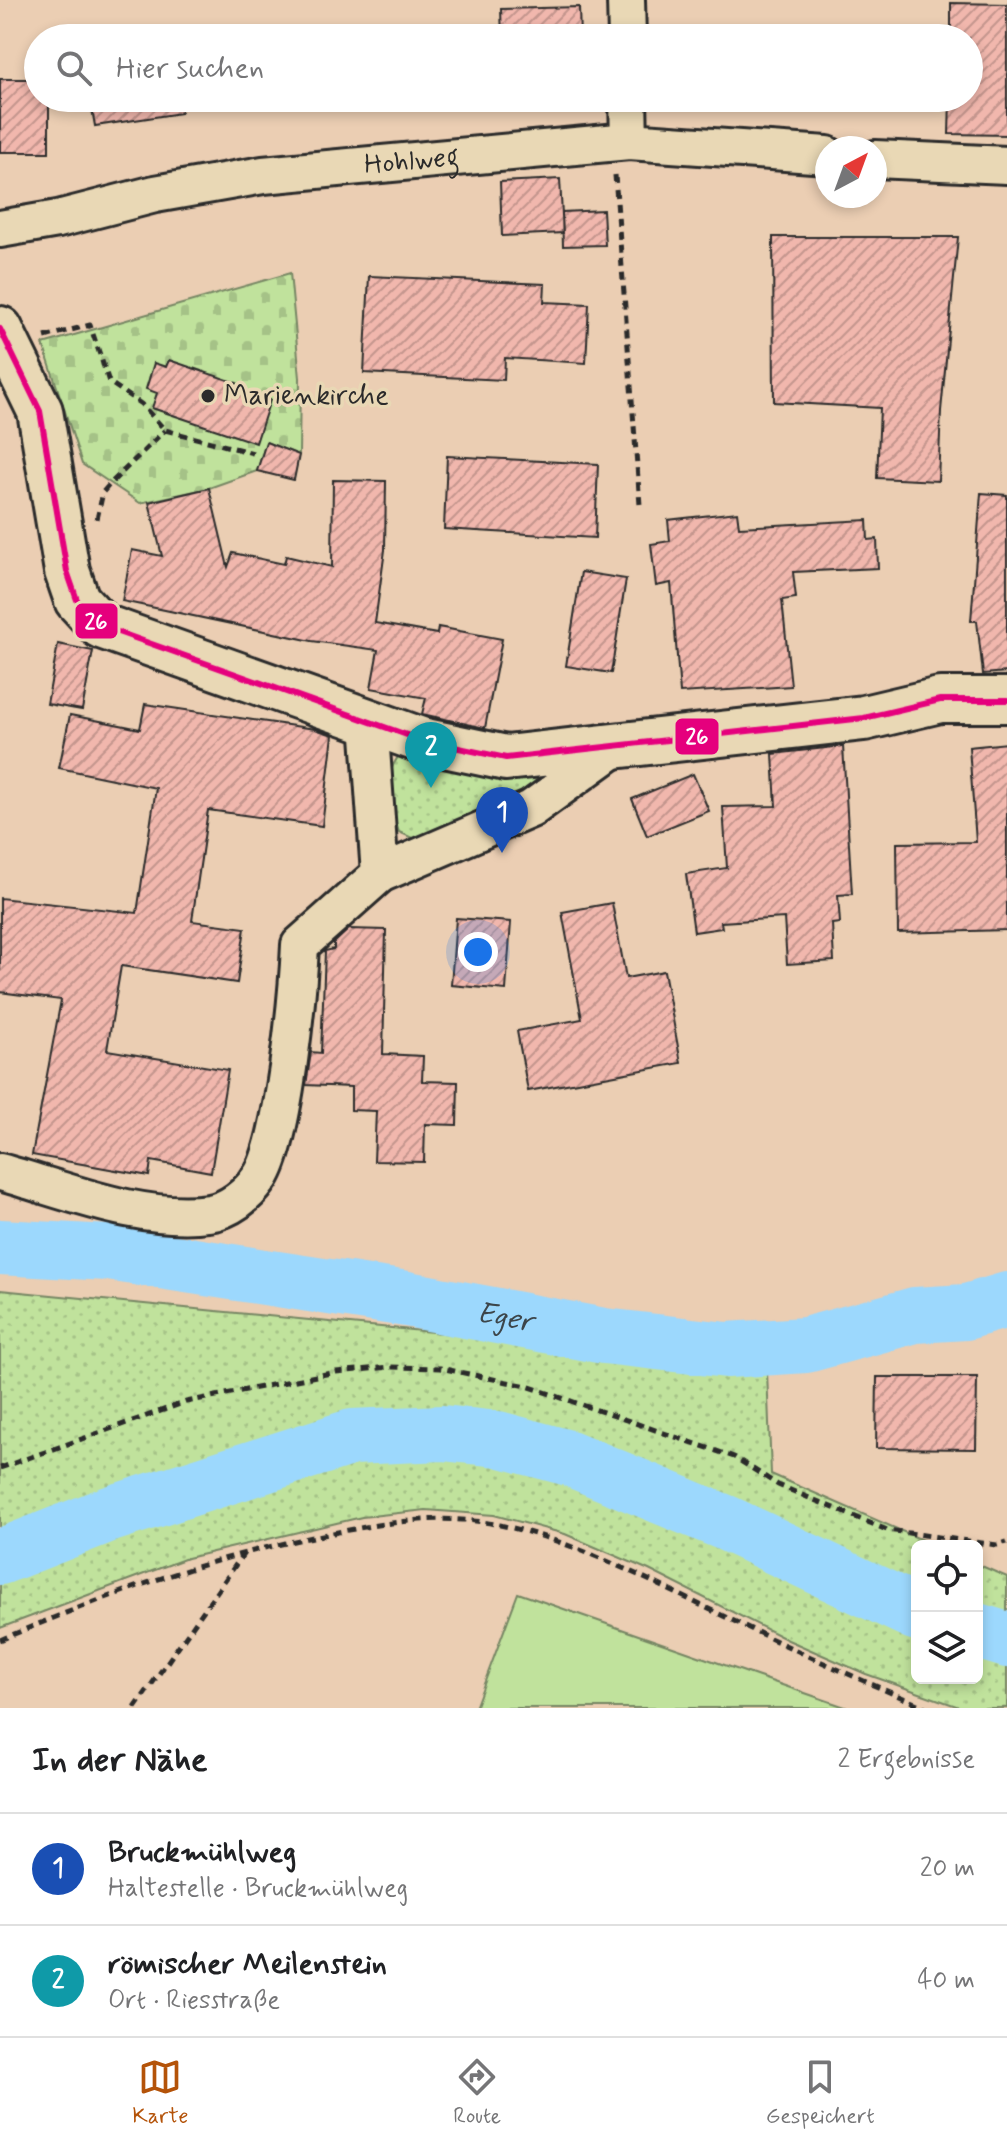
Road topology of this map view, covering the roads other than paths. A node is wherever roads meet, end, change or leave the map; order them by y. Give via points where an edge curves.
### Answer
1 (626, 0) edge
2 (627, 24) edge
3 (628, 112) edge
4 (629, 141) junction
5 (815, 154) edge
6 (887, 160) edge
7 (1007, 165) edge
8 (0, 229) edge
9 (4, 338) edge
10 (1007, 700) edge
11 (369, 721) junction
12 (622, 743) junction
13 (380, 874) junction
14 (0, 1172) edge

1 - 2 street
3 - 4 street
4 - 5 street, Hohlweg
4 - 8 street, Hohlweg via 263,175
6 - 7 street
9 - 11 street via 40,411 66,565 77,600 101,626
10 - 12 street via 940,700 864,718
11 - 12 street via 421,740 506,758
11 - 13 street
12 - 13 street via 531,809
13 - 14 street via 300,945 298,993 273,1147 261,1178 241,1200 213,1212 169,1215

